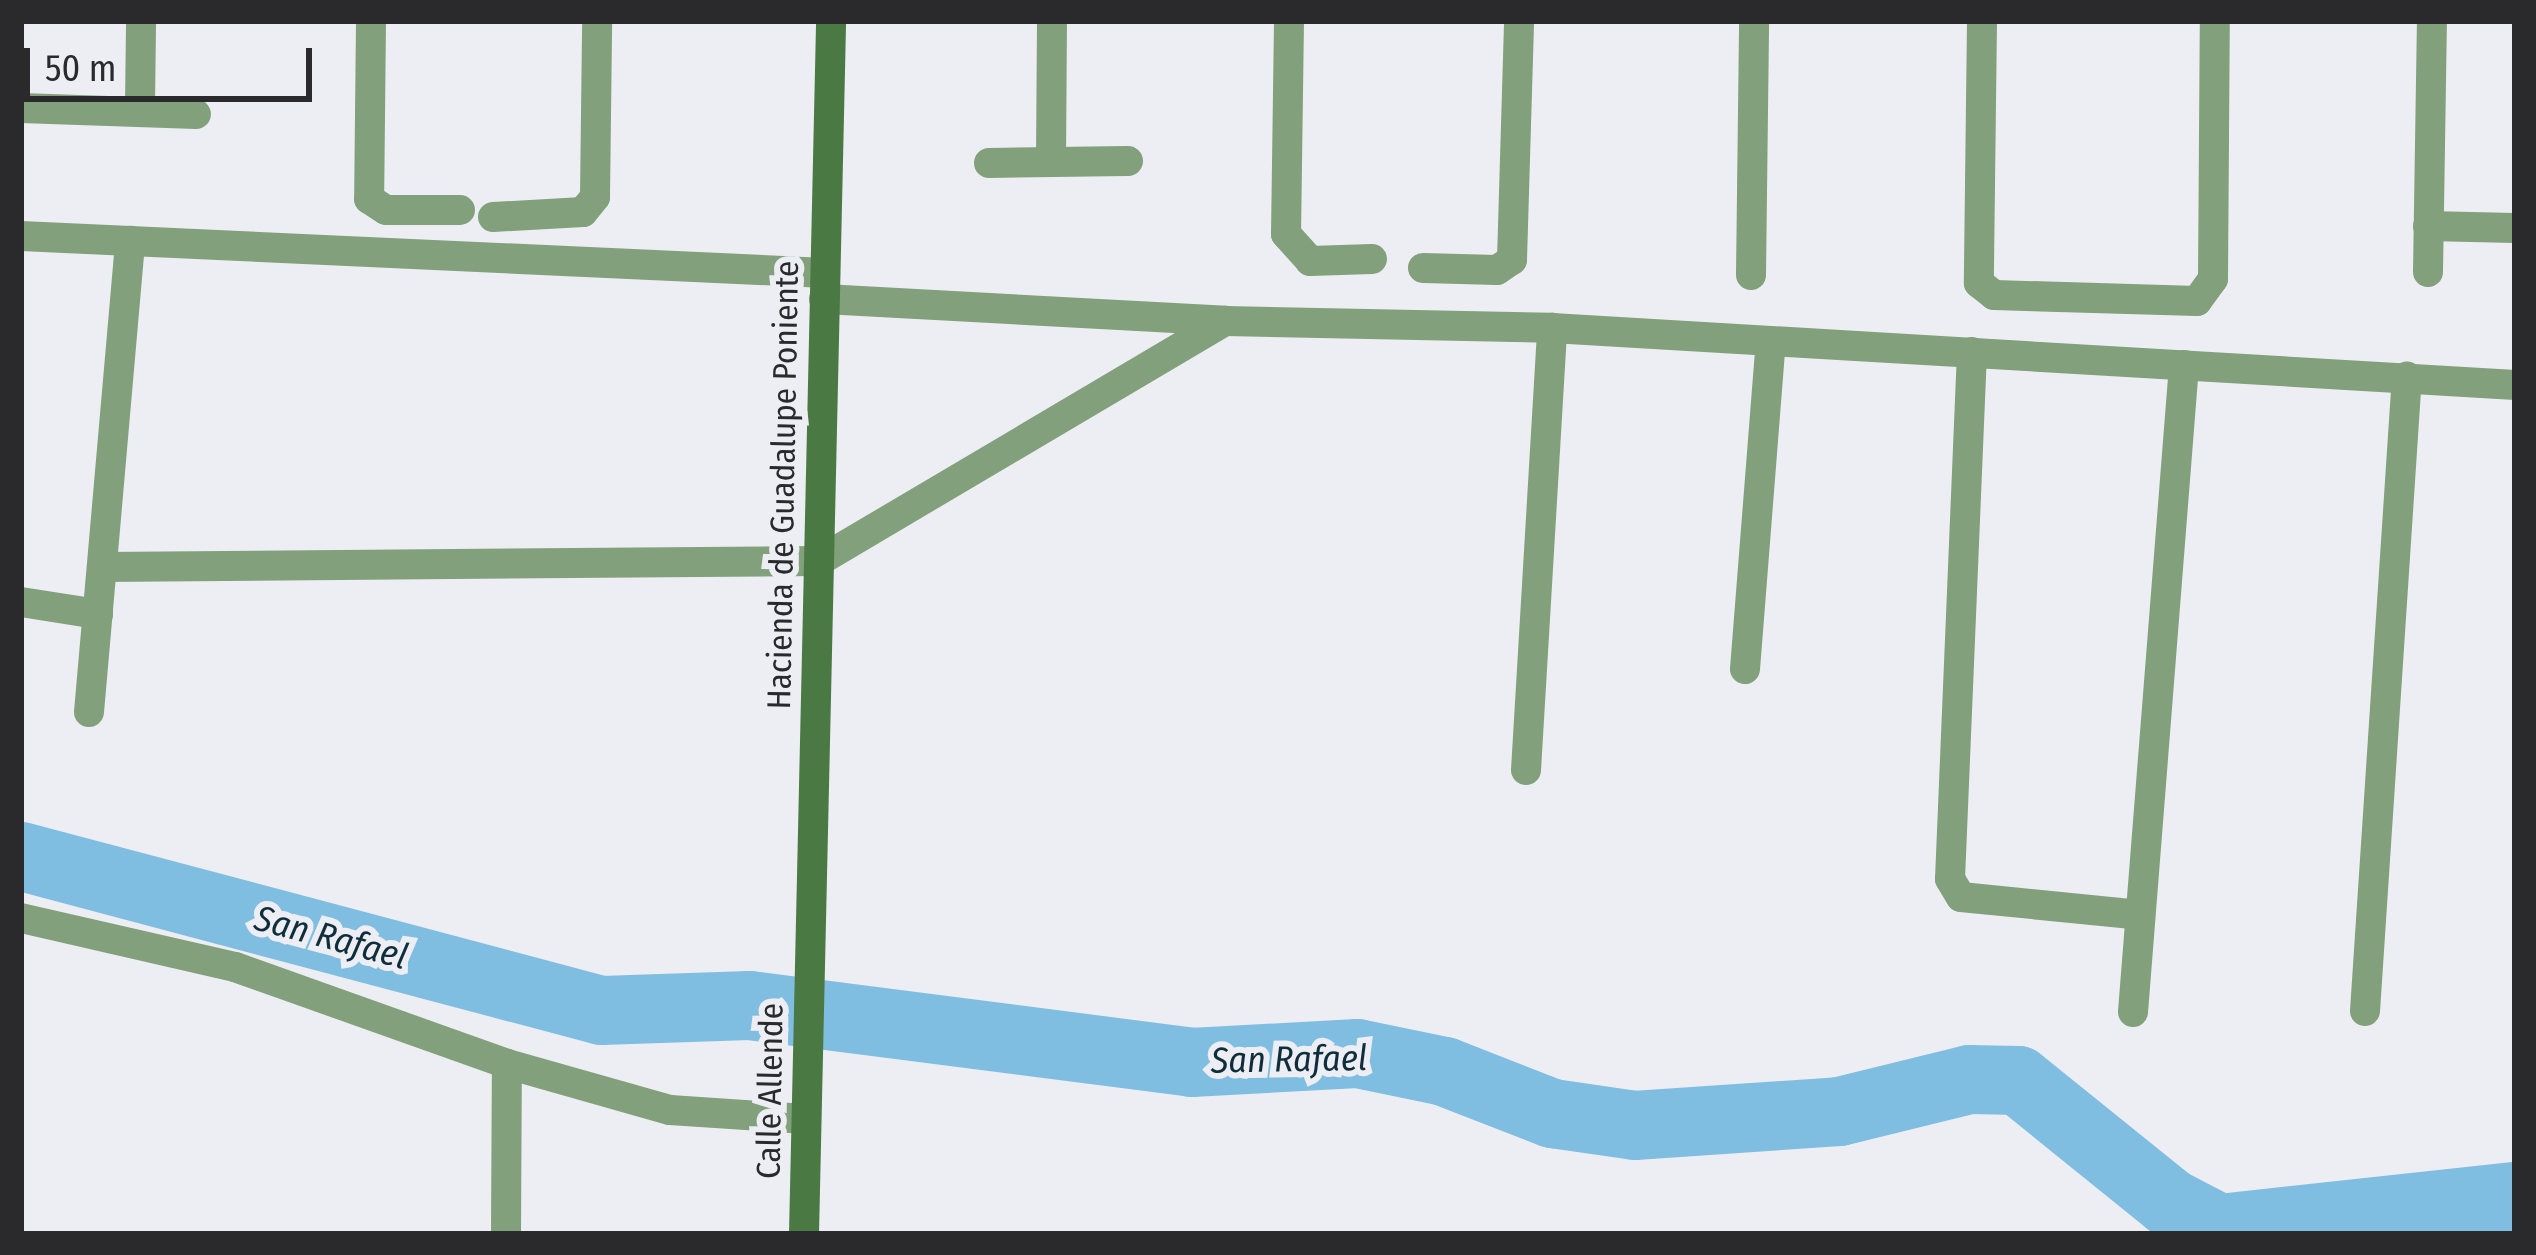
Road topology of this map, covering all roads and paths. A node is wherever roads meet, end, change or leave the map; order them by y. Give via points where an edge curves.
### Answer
1 (141, 21) edge
2 (371, 21) edge
3 (597, 21) edge
4 (831, 21) edge
5 (1052, 21) edge
6 (1288, 21) edge
7 (1519, 21) edge
8 (1754, 21) edge
9 (1982, 21) edge
10 (2215, 21) edge
11 (2432, 21) edge
12 (140, 107) junction
13 (21, 108) edge
14 (196, 114) dead end
15 (1128, 161) dead end
16 (1051, 162) junction
17 (988, 164) dead end
18 (460, 210) dead end
19 (493, 217) dead end
20 (2428, 226) junction
21 (2515, 228) edge
22 (21, 236) edge
23 (130, 241) junction
24 (1372, 260) dead end
25 (1423, 268) dead end
26 (2428, 272) dead end
27 (1751, 275) dead end
28 (825, 286) junction
29 (1225, 321) junction
30 (1552, 328) junction
31 (1771, 342) junction
32 (1972, 352) junction
33 (2184, 365) junction
34 (2407, 376) junction
35 (2515, 385) edge
36 (819, 561) junction
37 (102, 567) junction
38 (21, 602) edge
39 (98, 614) junction
40 (1745, 669) dead end
41 (89, 712) dead end
42 (1526, 770) dead end
43 (2140, 915) junction
44 (21, 918) edge
45 (810, 950) joint
46 (2365, 1011) dead end
47 (2133, 1012) dead end
48 (507, 1064) junction
49 (806, 1119) junction
50 (506, 1234) edge
51 (804, 1234) edge

1 - 12 street
2 - 18 street via 368,200 386,210
3 - 19 street via 595,197 583,212
4 - 28 street, Hacienda de Guadalupe Poniente
5 - 16 street
6 - 24 street via 1286,234 1310,261
7 - 25 street via 1512,260 1497,271
8 - 27 street
9 - 10 street via 1979,283 1994,295 2197,302 2213,279
11 - 20 street
12 - 13 street
12 - 14 street
15 - 16 street
16 - 17 street
20 - 21 street
20 - 26 street
22 - 23 street
23 - 28 street
23 - 37 street
28 - 29 street
28 - 36 street, Hacienda de Guadalupe Poniente
29 - 30 street
29 - 36 street
30 - 31 street
30 - 42 street
31 - 32 street
31 - 40 street
32 - 33 street
32 - 43 street via 1949,879 1960,897
33 - 34 street
33 - 43 street
34 - 35 street
34 - 46 street
36 - 37 street
36 - 45 street, Hacienda de Guadalupe Poniente
37 - 39 street
38 - 39 street
39 - 41 street
43 - 47 street
44 - 48 street via 235,968
45 - 49 street, Calle Allende
48 - 49 street via 670,1110
48 - 50 street
49 - 51 street, Calle Allende

